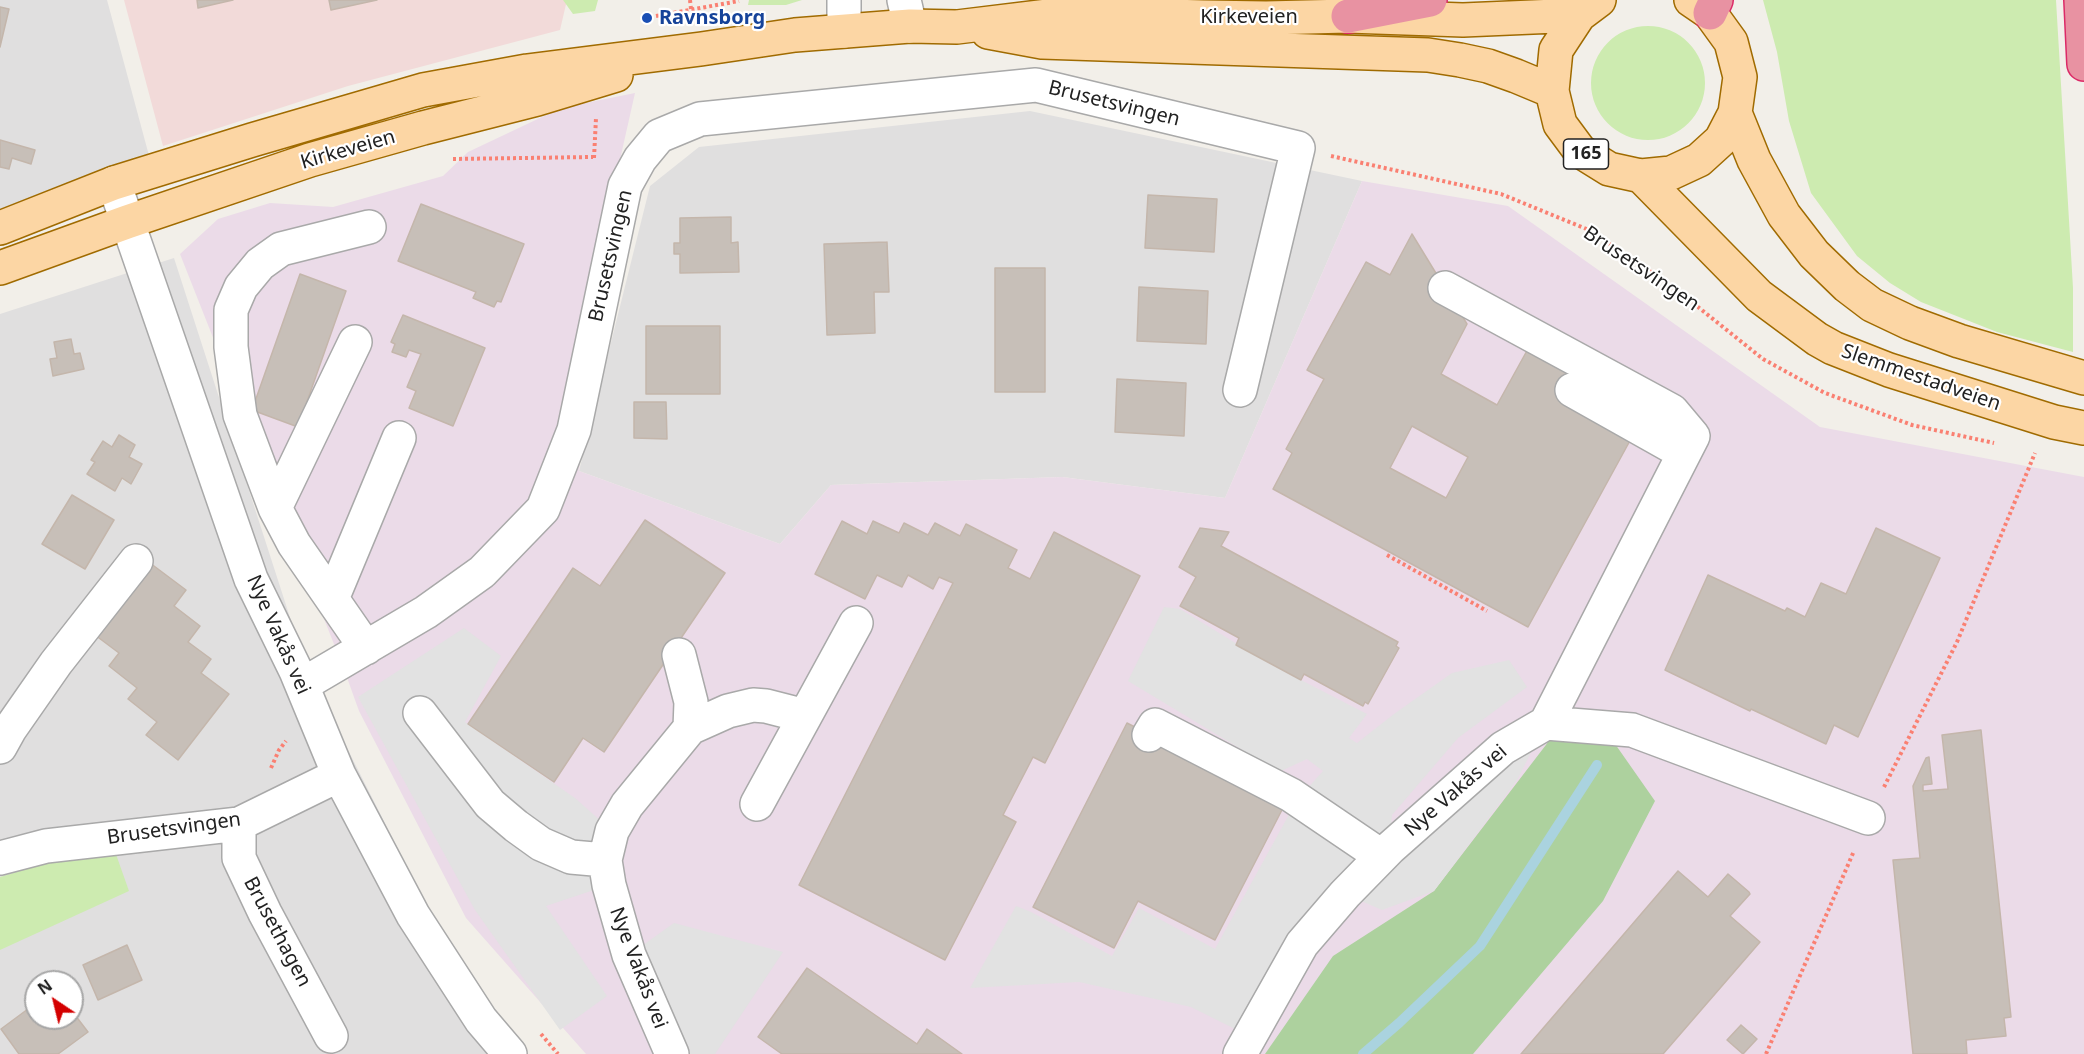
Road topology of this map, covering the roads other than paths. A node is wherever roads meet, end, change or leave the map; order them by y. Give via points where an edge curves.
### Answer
1 (1430, 0) edge
2 (2081, 0) edge
3 (1706, 4) edge
4 (1589, 8) edge
5 (907, 13) edge
6 (844, 15) edge
7 (1348, 16) junction
8 (957, 27) junction
9 (701, 50) junction
10 (2084, 64) edge
11 (1551, 91) junction
12 (1735, 113) junction
13 (1641, 176) junction
14 (114, 183) junction
15 (127, 222) junction
16 (369, 227) dead end
17 (0, 228) edge
18 (0, 268) edge
19 (1445, 288) dead end
20 (355, 342) dead end
21 (2084, 378) edge
22 (1240, 390) dead end
23 (1572, 390) dead end
24 (2084, 428) edge
25 (399, 438) dead end
26 (1684, 453) junction
27 (275, 508) junction
28 (136, 561) dead end
29 (332, 599) junction
30 (856, 623) dead end
31 (366, 648) junction
32 (679, 655) dead end
33 (302, 685) junction
34 (420, 713) dead end
35 (805, 716) junction
36 (1546, 723) junction
37 (690, 728) junction
38 (1149, 735) dead end
39 (0, 747) edge
40 (339, 775) junction
41 (757, 804) dead end
42 (1868, 818) road end
43 (239, 824) junction
44 (1381, 856) junction
45 (0, 858) edge
46 (605, 860) junction
47 (331, 1036) dead end
48 (510, 1054) edge
49 (672, 1054) edge
50 (1240, 1054) edge

1 - 7 highway
2 - 10 highway
3 - 12 main road, 165 via 1731,42 1740,77
4 - 7 main road, Kirkeveien via 1463,20
4 - 11 main road, 165 via 1556,50
5 - 6 main road, Kirkeveien
5 - 8 main road, Kirkeveien
6 - 9 main road, Kirkeveien
7 - 8 main road, Kirkeveien via 1072,13
8 - 11 main road, Kirkeveien via 1042,42 1428,55 1488,66
9 - 14 main road, Kirkeveien via 527,70 423,90
9 - 15 main road, Kirkeveien via 310,160
11 - 13 main road, 165 via 1560,124 1580,151 1608,169
12 - 13 main road, 165 via 1721,140 1699,160 1671,173
12 - 21 main road, 165 via 1754,160 1795,232 1831,272 1872,305 1930,330
13 - 24 main road, Slemmestadveien via 1759,296 1816,339 1888,370
14 - 15 street, Nye Vakås vei
14 - 17 main road, Kirkeveien
15 - 18 main road, Kirkeveien
15 - 33 street, Nye Vakås vei via 252,579
16 - 27 street via 281,249 260,264 241,287 231,310 231,347 240,415
19 - 26 street via 1672,411 1693,436
20 - 27 street
22 - 31 street, Brusetsvingen via 1298,148 1036,86 700,118 659,136 625,186 574,430 543,509 482,572
23 - 26 street
25 - 29 street
26 - 36 street
27 - 29 street via 294,544
28 - 39 street via 56,663
29 - 31 street
30 - 35 street
31 - 33 street, Brusetsvingen
32 - 37 street via 691,702
33 - 40 street, Nye Vakås vei
34 - 46 street via 490,804 516,826 541,844 571,857
35 - 37 street via 753,705
35 - 41 street
36 - 42 street via 1632,730
36 - 44 street, Nye Vakås vei via 1503,748
37 - 46 street, Nye Vakås vei via 627,805 612,831
38 - 44 street via 1155,725 1292,795
40 - 43 street, Brusetsvingen
40 - 48 street, Nye Vakås vei via 413,915 481,1020
43 - 45 street, Brusetsvingen via 46,846
43 - 47 street, Brusethagen via 239,858
44 - 50 street, Nye Vakås vei via 1302,944
46 - 49 street, Nye Vakås vei via 629,955

